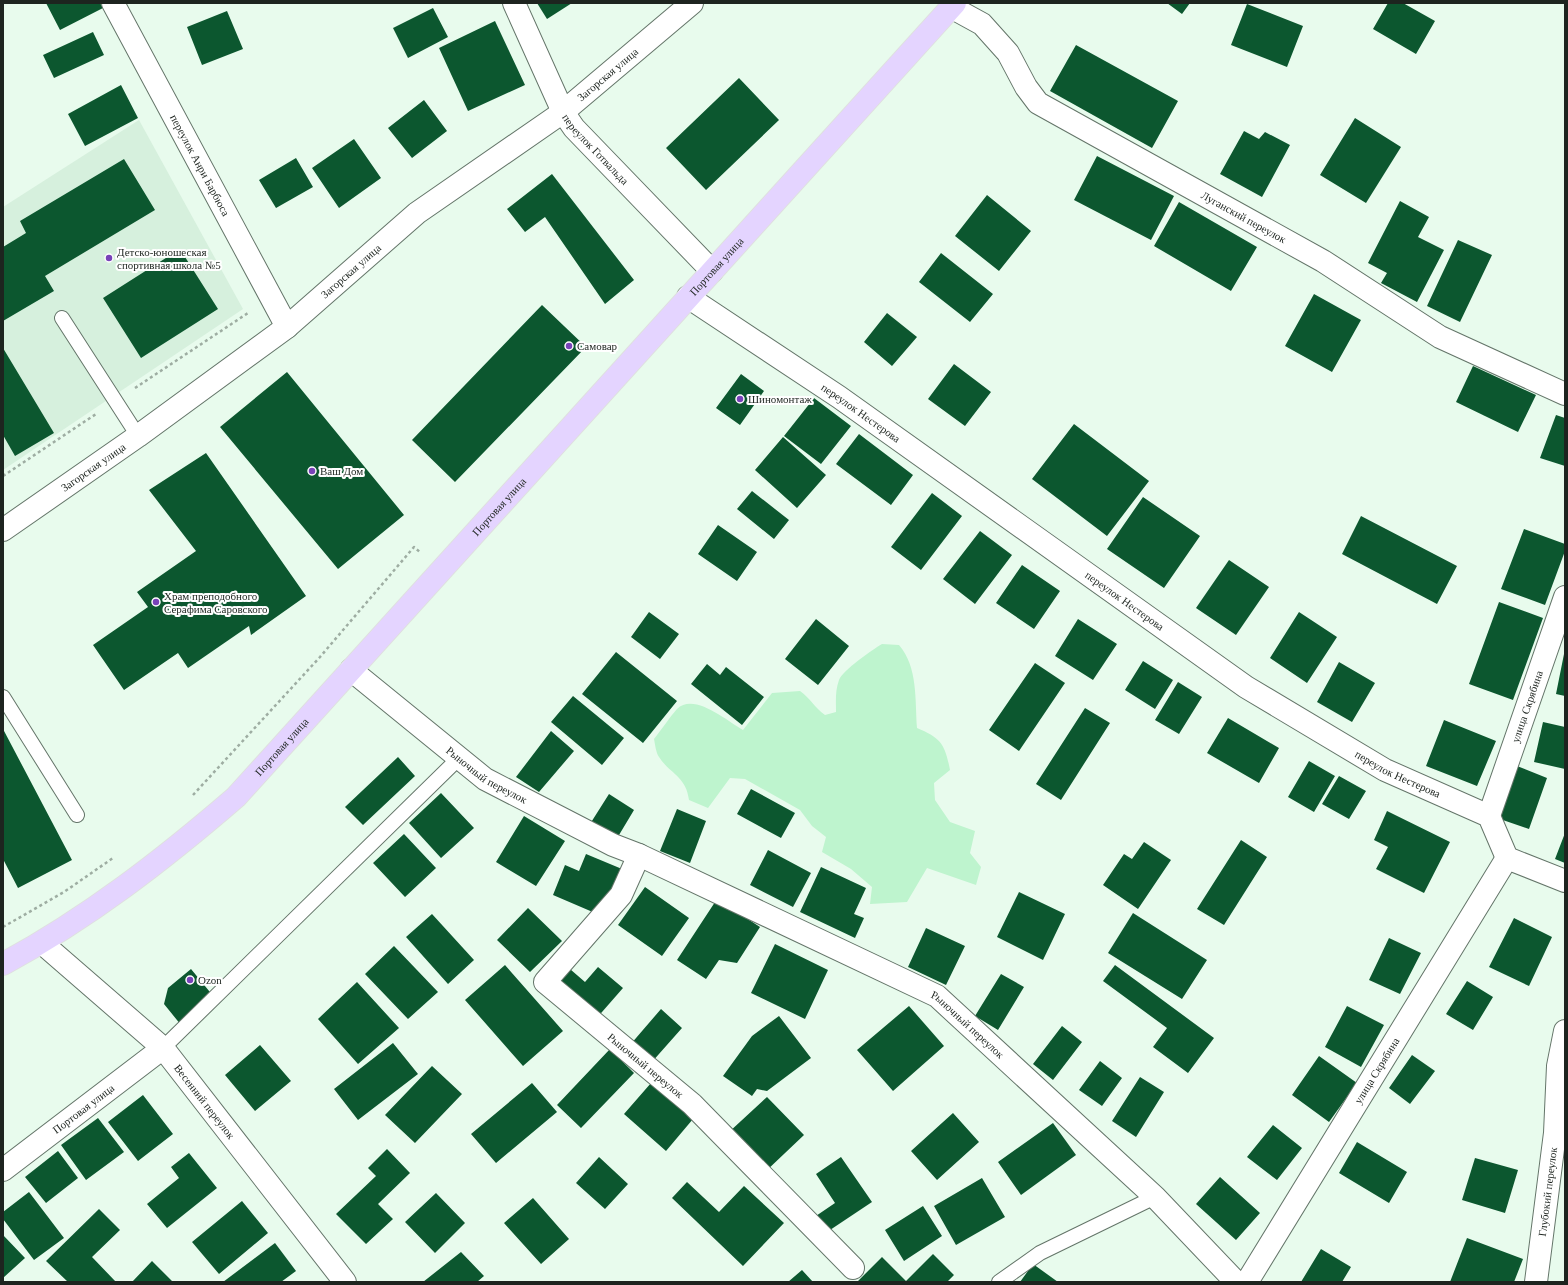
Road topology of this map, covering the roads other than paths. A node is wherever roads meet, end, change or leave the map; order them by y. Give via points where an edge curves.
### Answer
1 (113, 3) edge
2 (514, 3) edge
3 (692, 3) edge
4 (953, 5) edge
5 (563, 112) junction
6 (712, 271) junction
7 (688, 297) junction
8 (62, 318) dead end
9 (287, 327) junction
10 (1565, 394) edge
11 (138, 436) junction
12 (3, 530) edge
13 (1565, 597) edge
14 (351, 670) junction
15 (3, 697) edge
16 (460, 758) junction
17 (77, 816) dead end
18 (1488, 816) junction
19 (639, 855) junction
20 (1507, 858) junction
21 (1565, 880) edge
22 (42, 943) junction
23 (3, 964) edge
24 (1565, 1031) edge
25 (163, 1048) junction
26 (3, 1170) edge
27 (1155, 1197) junction
28 (853, 1268) dead end
29 (345, 1282) edge
30 (999, 1282) edge
31 (1236, 1282) edge
32 (1247, 1282) edge
33 (1536, 1282) edge

1 - 9 street, переулок Анри Барбюса
2 - 5 street, переулок Готвальда
3 - 5 street, Загорская улица
4 - 6 main road, Портовая улица
4 - 10 street, Луганский переулок via 982,24 1008,53 1026,87 1038,103 1323,261 1440,337
5 - 6 street, переулок Готвальда via 574,128
5 - 9 street, Загорская улица via 417,213
6 - 7 main road, Портовая улица
7 - 14 main road, Портовая улица
7 - 18 street, переулок Нестерова via 839,397 1246,687 1385,770
8 - 11 lane
9 - 11 street, Загорская улица
11 - 12 street, Загорская улица
13 - 18 street, улица Скрябина
14 - 16 street, Рыночный переулок
14 - 22 main road, Портовая улица via 236,797 185,841 102,904
15 - 17 lane
16 - 19 street, Рыночный переулок via 485,779 613,845
16 - 25 lane
18 - 20 street
19 - 27 street, Рыночный переулок via 937,996
19 - 28 street, Рыночный переулок via 621,895 545,982 692,1104
20 - 21 street
20 - 32 street, улица Скрябина
22 - 23 main road, Портовая улица
22 - 25 street, Весенний переулок
24 - 33 street, Глубокий переулок via 1558,1066 1555,1133
25 - 26 street, Портовая улица
25 - 29 street, Весенний переулок
27 - 30 lane via 1040,1253
27 - 31 street, Рыночный переулок

